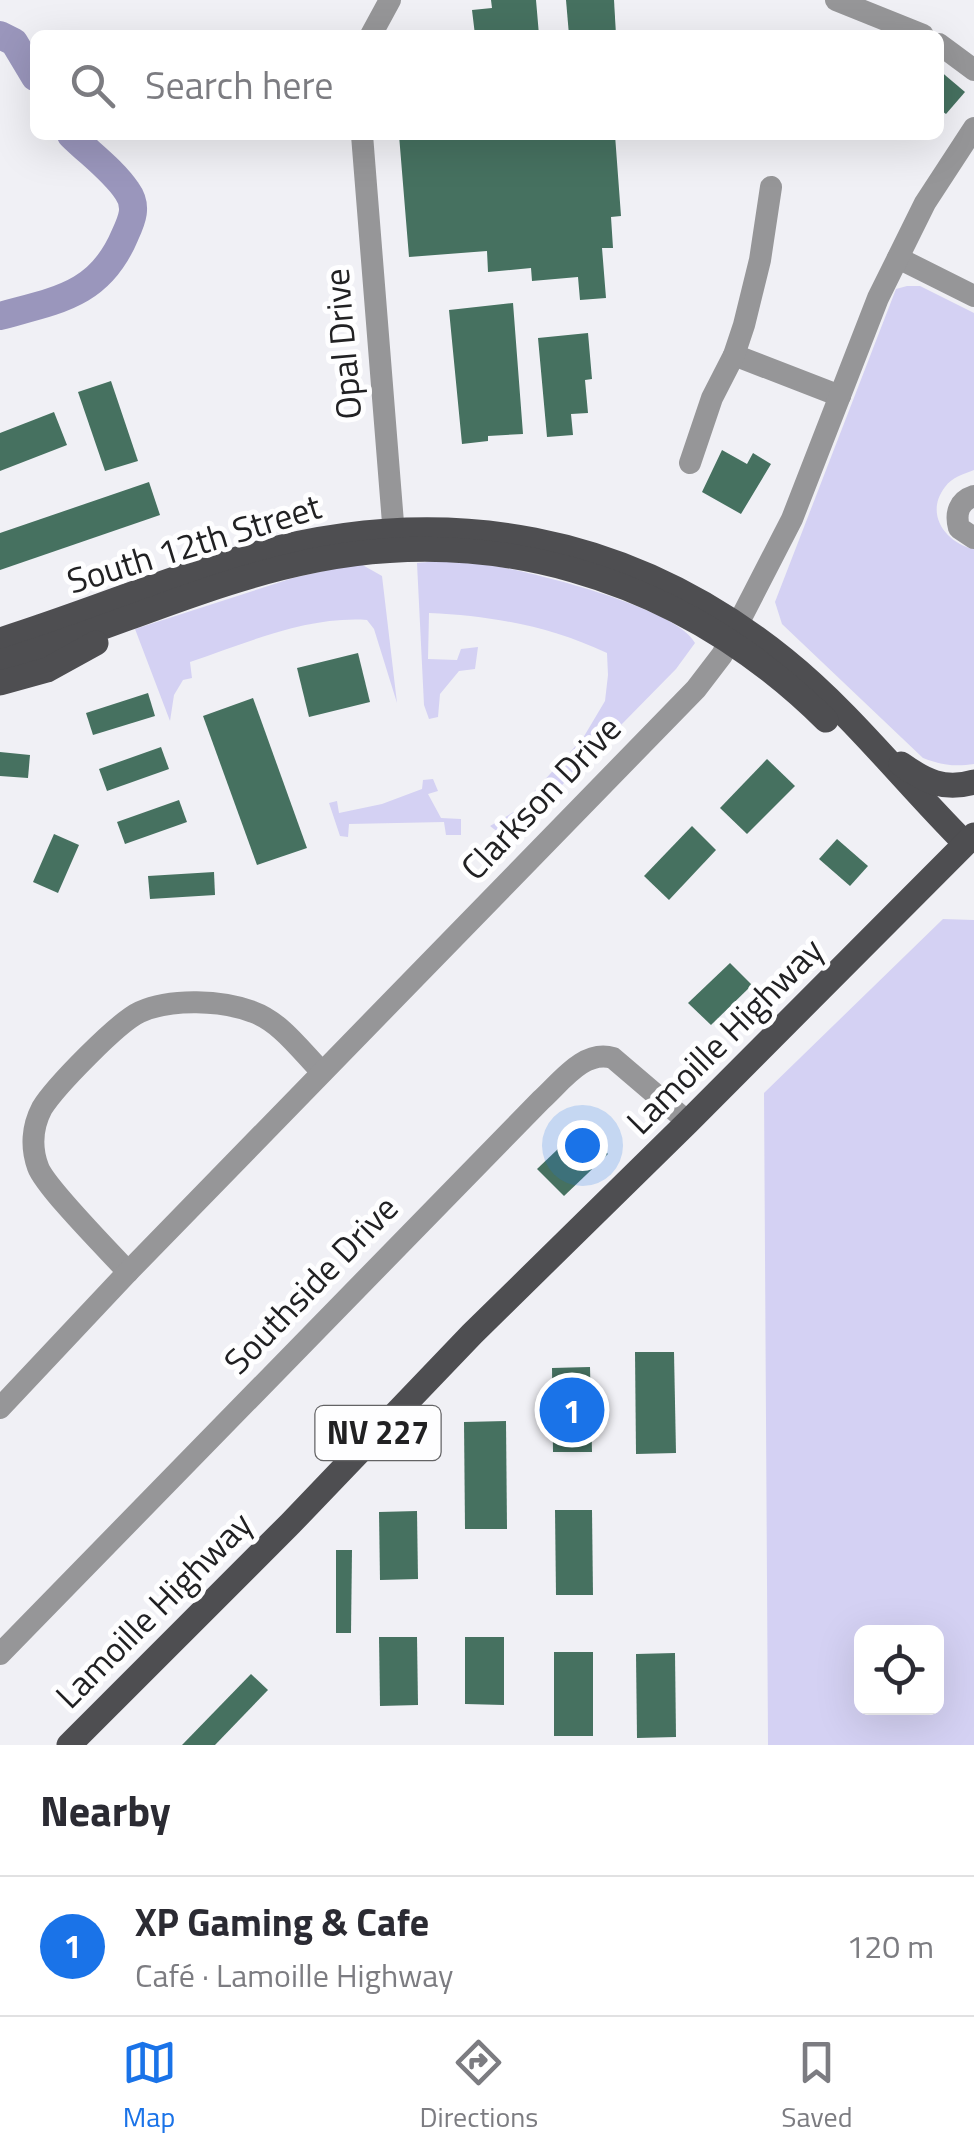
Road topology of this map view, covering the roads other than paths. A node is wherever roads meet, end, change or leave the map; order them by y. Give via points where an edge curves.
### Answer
1 (390, 0) edge
2 (836, 0) edge
3 (878, 7) edge
4 (374, 30) edge
5 (915, 30) edge
6 (944, 48) edge
7 (974, 70) edge
8 (974, 128) edge
9 (362, 140) edge
10 (770, 187) dead end
11 (898, 258) junction
12 (974, 296) edge
13 (734, 355) junction
14 (840, 396) junction
15 (690, 463) dead end
16 (974, 496) edge
17 (394, 538) junction
18 (974, 538) edge
19 (121, 622) junction
20 (733, 633) junction
21 (0, 640) edge
22 (0, 662) edge
23 (0, 683) edge
24 (845, 718) junction
25 (974, 782) edge
26 (974, 815) edge
27 (965, 842) edge
28 (322, 1072) junction
29 (688, 1122) junction
30 (128, 1272) junction
31 (0, 1408) edge
32 (0, 1654) edge
33 (69, 1745) edge

1 - 4 street
2 - 3 street
3 - 5 street
6 - 7 street
8 - 11 street, Clarkson Drive
9 - 17 street, Opal Drive
10 - 13 street via 760,260
11 - 12 street
11 - 14 street, Clarkson Drive
13 - 14 street
13 - 15 street
14 - 20 street, Clarkson Drive via 792,519
16 - 18 street via 957,513 959,528
17 - 19 main road, South 12th Street
17 - 20 main road, South 12th Street via 578,570
17 - 21 main road, South 12th Street via 320,539 258,553
19 - 22 main road, South 12th Street
19 - 23 main road via 68,660
20 - 24 main road, South 12th Street via 786,660
20 - 27 main road, South 12th Street
20 - 28 street, Clarkson Drive via 696,689
24 - 25 main road via 921,778 954,787
24 - 27 main road, South 12th Street
26 - 27 main road, Lamoille Highway / NV 227
27 - 29 main road, Lamoille Highway / NV 227
28 - 30 street, Clarkson Drive
28 - 30 street via 277,1025 242,1008 172,1004 124,1021 43,1108 33,1148 39,1172
29 - 32 street, Southside Drive via 613,1058 588,1057
29 - 33 main road, Lamoille Highway / NV 227
30 - 31 street, Clarkson Drive

